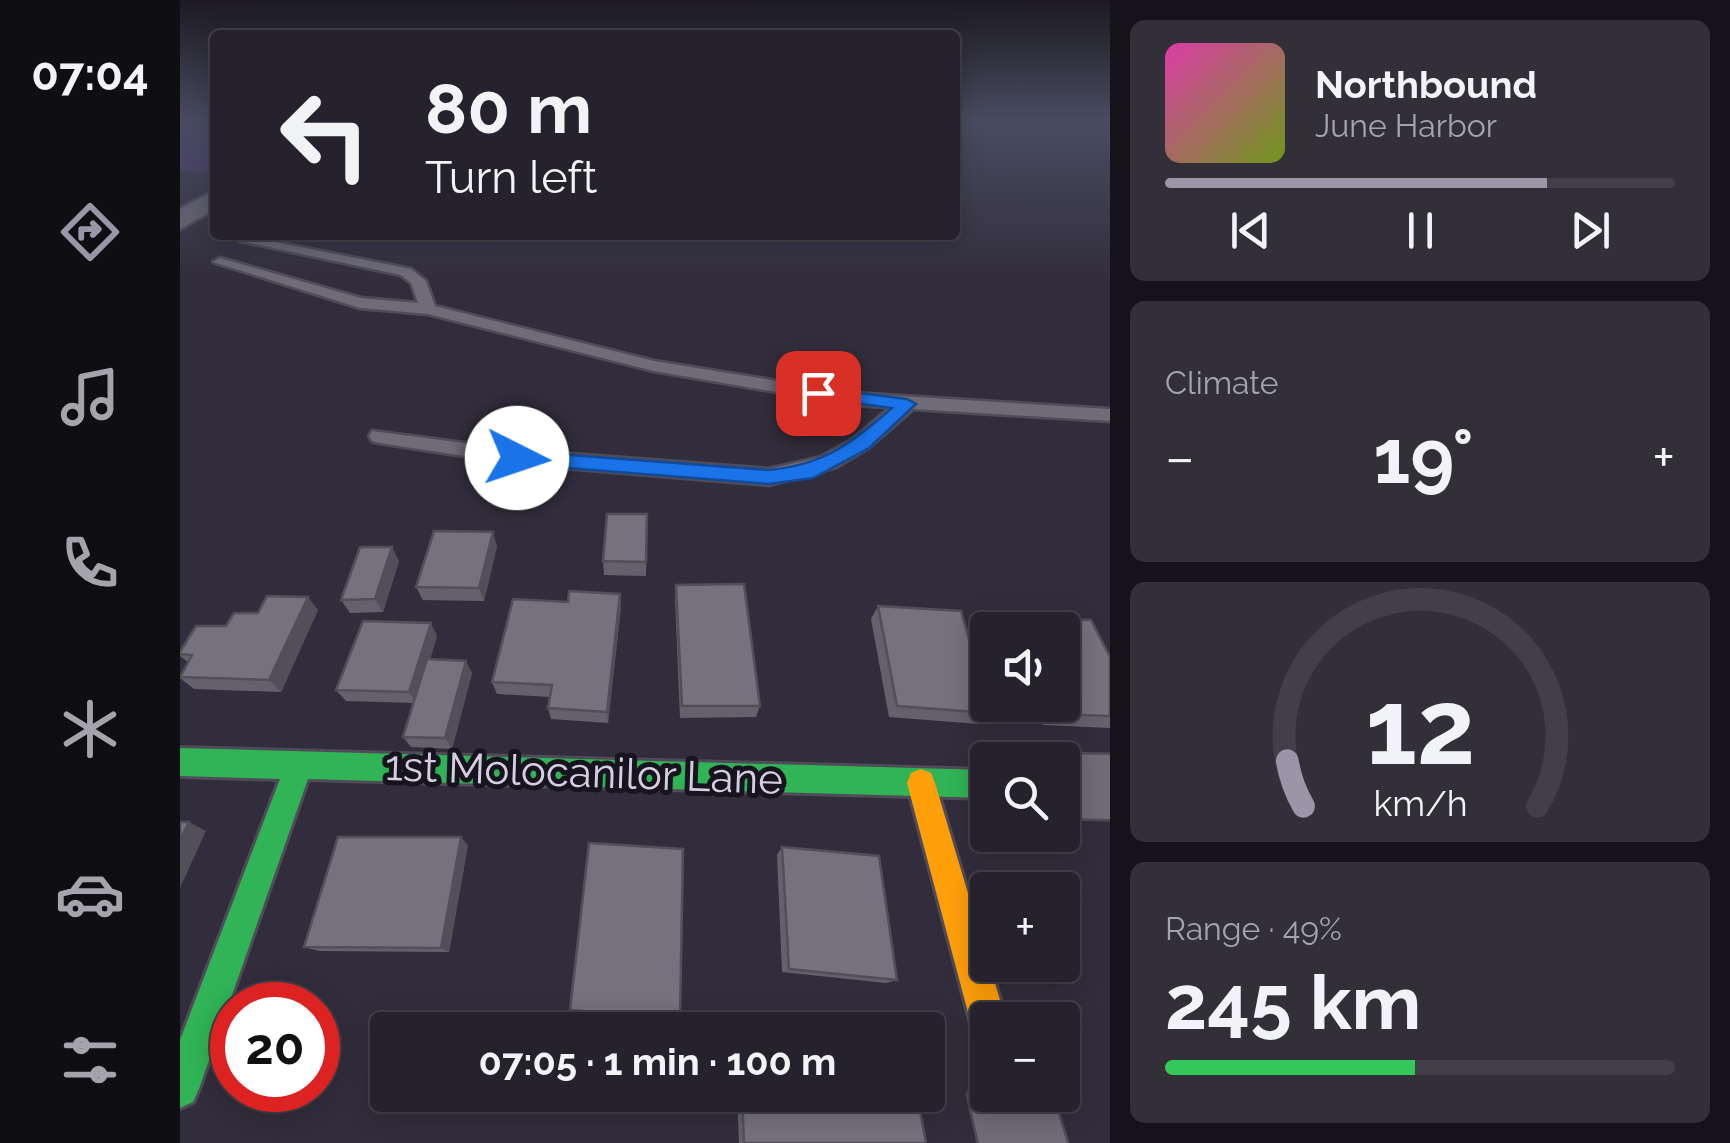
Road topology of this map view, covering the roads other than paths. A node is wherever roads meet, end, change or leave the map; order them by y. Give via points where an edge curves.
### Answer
1 (210, 201) edge
2 (180, 220) edge
3 (254, 240) edge
4 (220, 262) dead end
5 (428, 309) junction
6 (907, 404) junction
7 (1110, 415) edge
8 (380, 436) dead end
9 (180, 762) edge
10 (300, 763) junction
11 (921, 783) junction
12 (970, 784) edge
13 (1080, 786) edge
14 (1110, 787) edge
15 (983, 1002) edge
16 (180, 1088) edge
17 (1015, 1112) edge
18 (1023, 1143) edge

1 - 2 street
3 - 5 lane via 406,272 418,281
4 - 5 lane via 360,303
5 - 6 lane via 654,366
6 - 7 lane
6 - 8 lane via 848,452 806,474 769,477 517,458
9 - 10 street, 1st Molocanilor Lane
10 - 11 street, 1st Molocanilor Lane
10 - 16 street
11 - 12 street, 1st Molocanilor Lane
11 - 15 street
13 - 14 street
17 - 18 street

